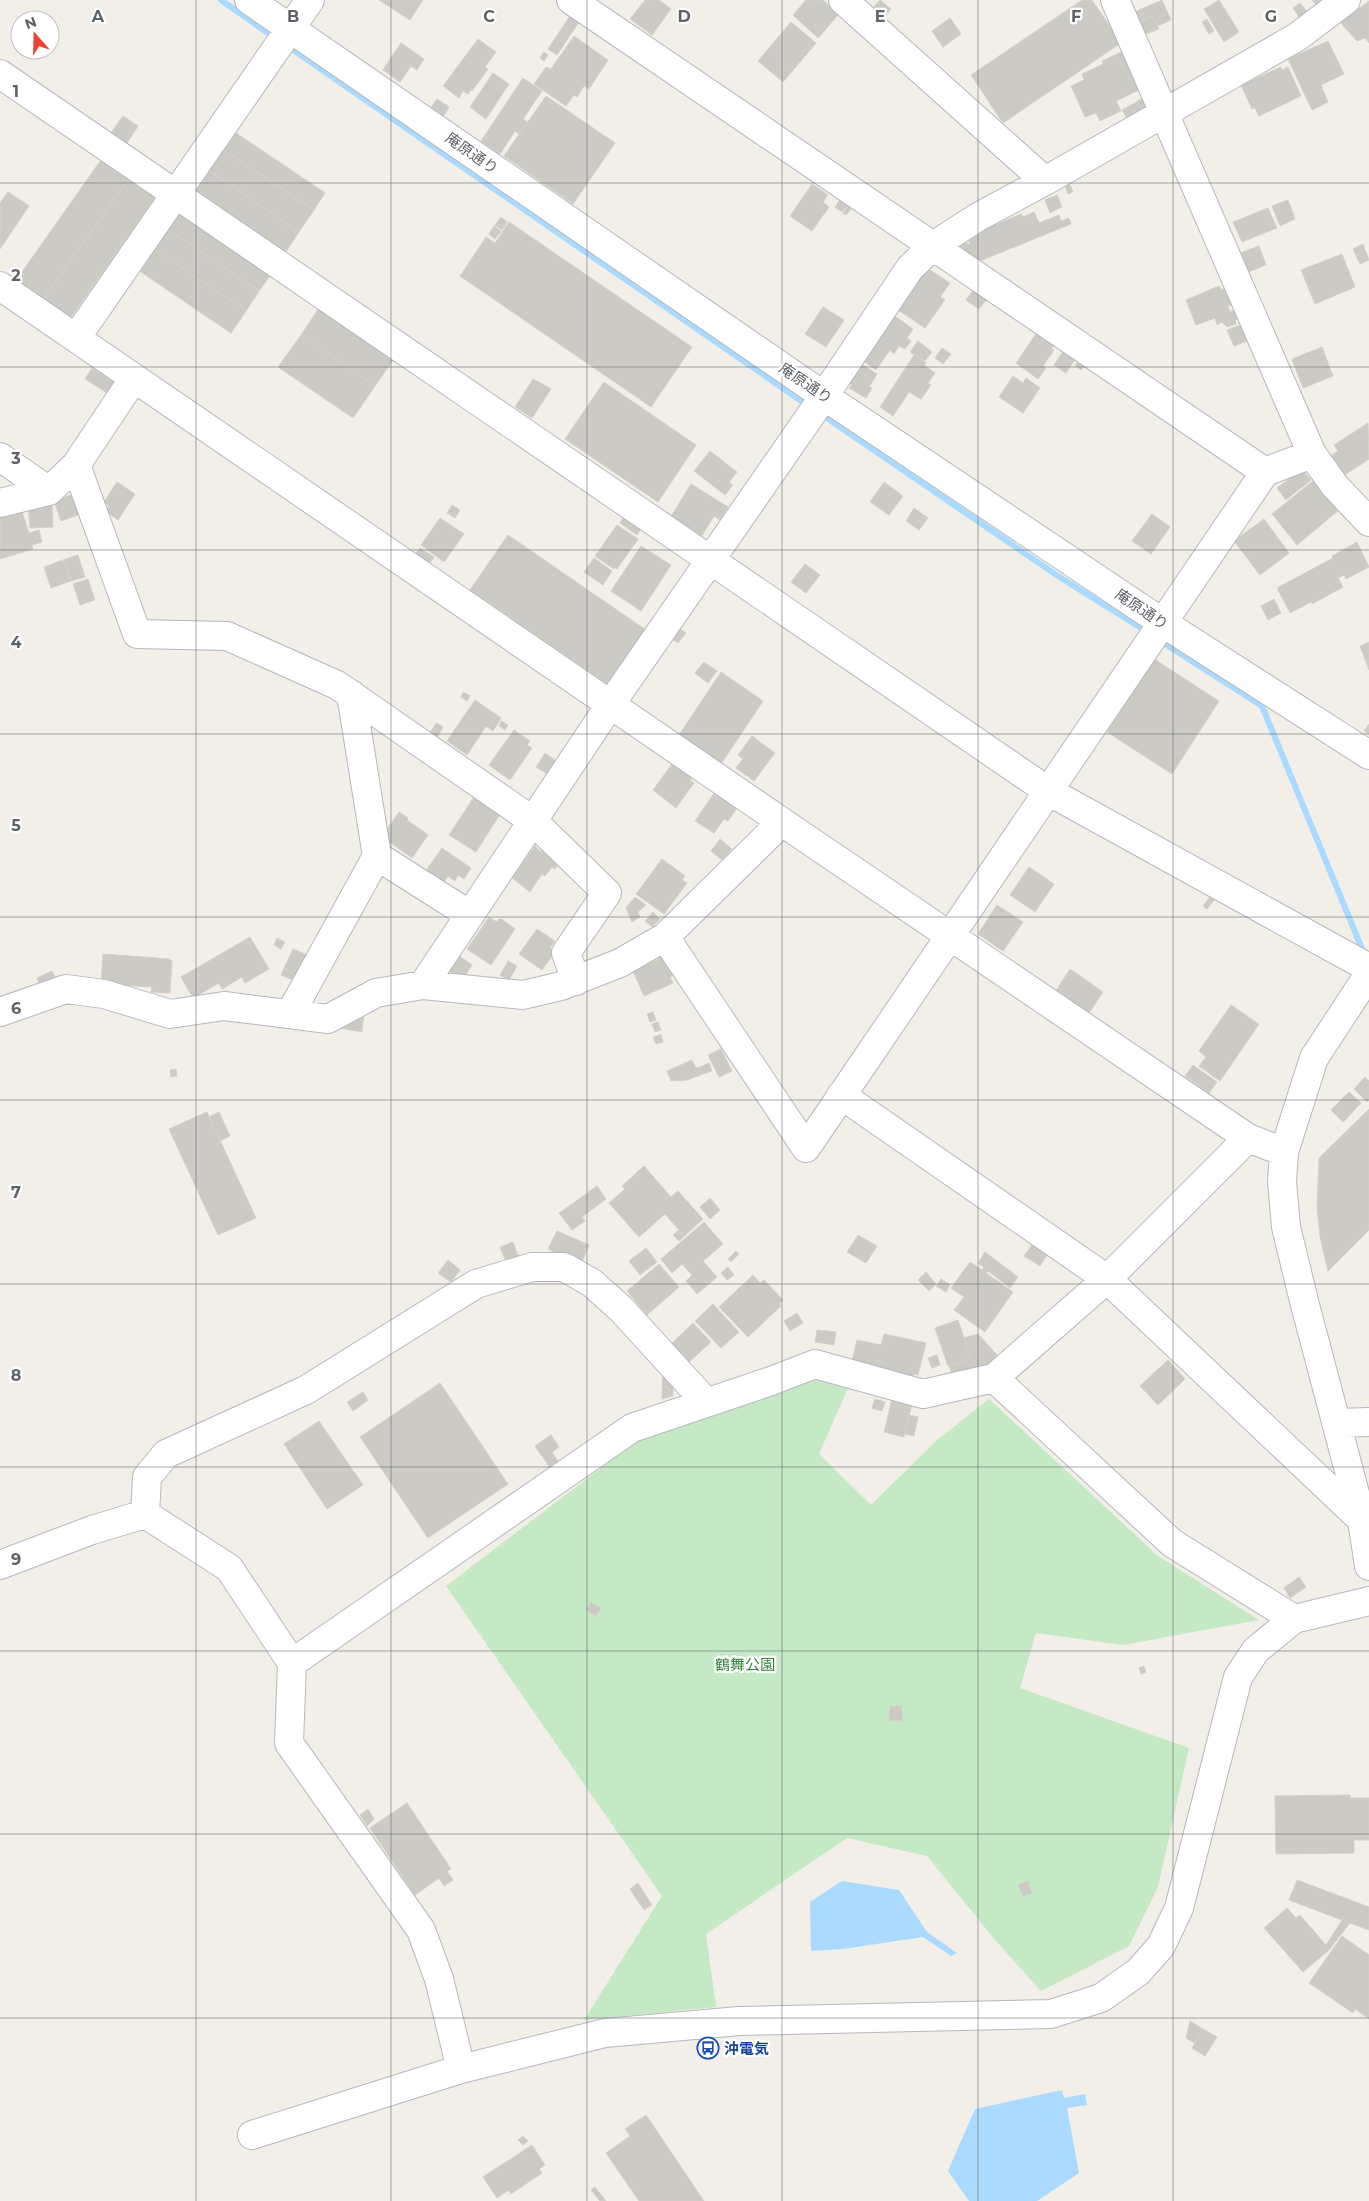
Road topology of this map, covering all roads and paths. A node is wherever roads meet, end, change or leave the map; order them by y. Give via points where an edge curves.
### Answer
1 (249, 0) edge
2 (310, 0) edge
3 (571, 0) edge
4 (843, 0) edge
5 (1115, 0) edge
6 (1346, 0) edge
7 (291, 28) junction
8 (0, 74) edge
9 (1165, 113) junction
10 (1045, 181) junction
11 (176, 194) junction
12 (933, 246) junction
13 (0, 286) edge
14 (76, 338) junction
15 (134, 378) junction
16 (824, 396) junction
17 (1312, 454) junction
18 (0, 457) edge
19 (76, 464) junction
20 (1265, 472) junction
21 (49, 491) junction
22 (0, 503) edge
23 (1369, 522) edge
24 (711, 560) junction
25 (1163, 623) junction
26 (351, 694) junction
27 (610, 705) junction
28 (1369, 755) edge
29 (1048, 791) junction
30 (533, 821) junction
31 (782, 822) junction
32 (378, 856) junction
33 (470, 915) junction
34 (665, 936) junction
35 (950, 936) junction
36 (576, 980) junction
37 (1367, 983) edge
38 (424, 985) junction
39 (0, 1012) edge
40 (290, 1014) junction
41 (842, 1095) junction
42 (1248, 1138) junction
43 (1284, 1152) junction
44 (1107, 1279) junction
45 (994, 1378) junction
46 (706, 1402) junction
47 (1369, 1422) edge
48 (1337, 1423) junction
49 (145, 1514) junction
50 (1365, 1532) edge
51 (0, 1565) edge
52 (1369, 1566) edge
53 (1369, 1601) edge
54 (1294, 1619) junction
55 (292, 1663) junction
56 (461, 2069) junction
57 (252, 2135) dead end

1 - 7 street, 庵原通り
2 - 7 street
3 - 12 street
4 - 10 street
5 - 9 street
6 - 9 street via 1296,36
7 - 11 street
7 - 16 street, 庵原通り
8 - 11 street
9 - 10 street
9 - 17 street
10 - 12 street
11 - 14 street
11 - 24 street
12 - 16 street via 910,268
12 - 20 street
13 - 14 street
14 - 15 street
15 - 19 street
15 - 27 street
16 - 24 street
16 - 25 street, 庵原通り
17 - 20 street
17 - 23 street via 1335,486
18 - 21 street
19 - 21 street
19 - 26 street via 137,634 227,636
20 - 25 street
21 - 22 street
24 - 27 street
24 - 29 street
25 - 28 street, 庵原通り
25 - 29 street
26 - 30 street
26 - 32 street
27 - 30 street
27 - 31 street
29 - 35 street
29 - 37 street
30 - 33 street
30 - 36 street via 607,893 566,953
31 - 34 street
31 - 35 street
32 - 33 street
32 - 40 street
33 - 38 street
34 - 36 street via 620,963
34 - 41 street via 806,1148
35 - 41 street
35 - 42 street
36 - 38 street via 523,995
37 - 43 street via 1314,1058
38 - 40 street via 376,993 328,1019
39 - 40 street via 66,989 104,994 170,1014 224,1006
41 - 44 street
42 - 43 street
42 - 44 street
43 - 48 street via 1282,1182 1286,1227
44 - 45 street
44 - 50 street
45 - 46 street via 923,1394 815,1364
45 - 54 street via 1172,1543
46 - 49 street via 621,1308 592,1283 564,1267 532,1267 476,1284 306,1390 166,1454 147,1477
46 - 55 street via 632,1428
47 - 48 street
48 - 50 street
49 - 51 street
49 - 55 street via 229,1568
50 - 52 street
53 - 54 street
54 - 56 street via 1256,1650 1238,1677 1179,1908 1161,1946 1138,1972 1101,1998 1051,2014 739,2021 605,2033
55 - 56 street via 289,1743 421,1930 439,1978
56 - 57 street

